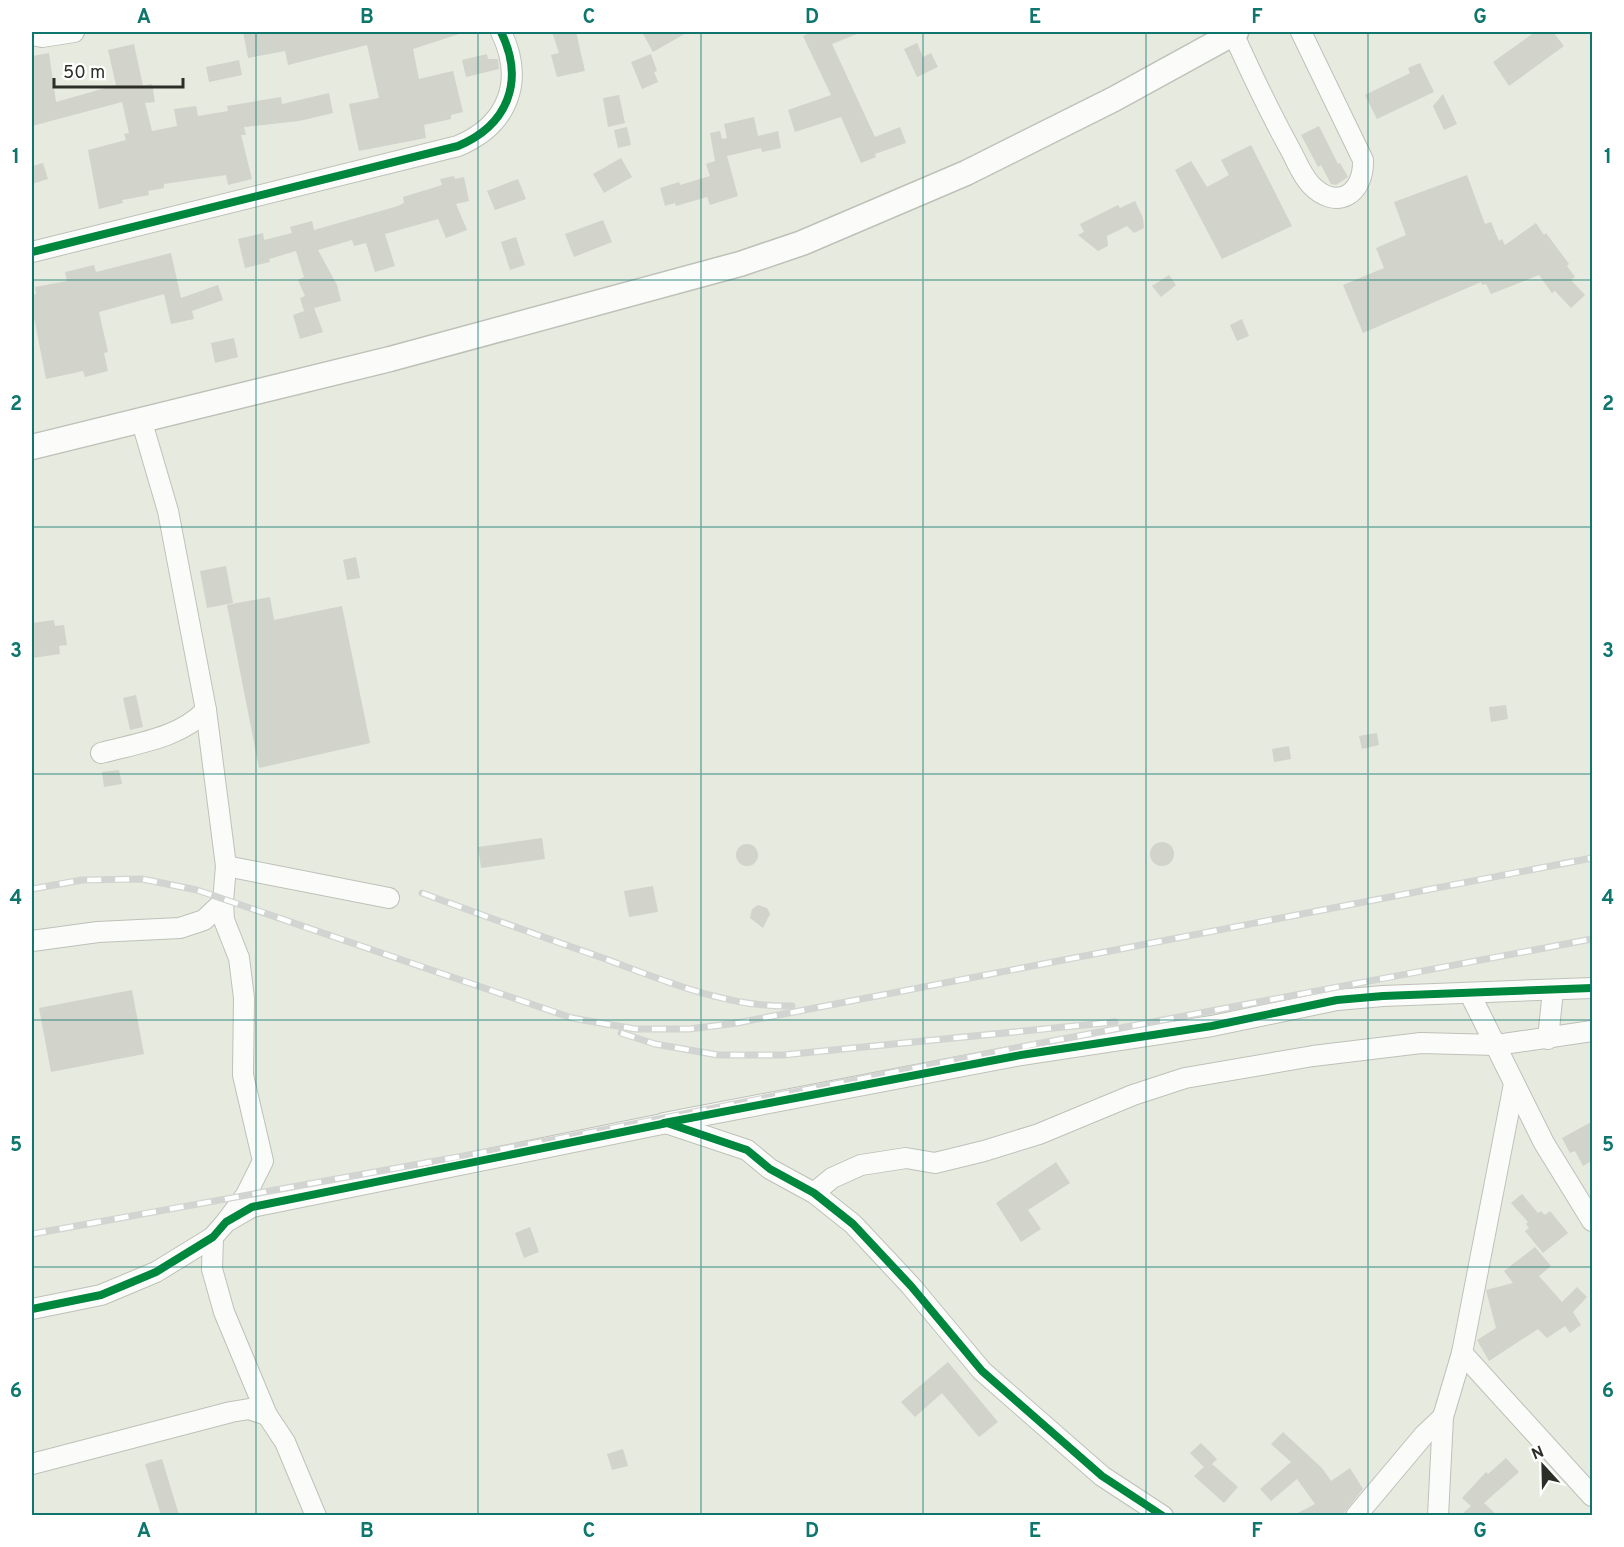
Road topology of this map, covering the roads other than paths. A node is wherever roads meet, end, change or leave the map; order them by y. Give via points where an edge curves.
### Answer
1 (74, 32) edge
2 (501, 32) edge
3 (1234, 32) edge
4 (1301, 32) edge
5 (32, 35) edge
6 (32, 252) edge
7 (141, 420) junction
8 (32, 447) edge
9 (206, 710) junction
10 (101, 753) dead end
11 (226, 866) junction
12 (389, 898) dead end
13 (223, 902) junction
14 (32, 941) edge
15 (1593, 988) edge
16 (1553, 990) junction
17 (1470, 994) junction
18 (1593, 1031) edge
19 (1548, 1039) junction
20 (1497, 1045) junction
21 (1514, 1084) junction
22 (667, 1124) junction
23 (814, 1193) junction
24 (1593, 1221) edge
25 (220, 1230) junction
26 (32, 1309) edge
27 (1462, 1353) junction
28 (267, 1415) junction
29 (1443, 1417) junction
30 (32, 1464) edge
31 (1593, 1496) edge
32 (316, 1515) edge
33 (1163, 1515) edge
34 (1356, 1515) edge
35 (1438, 1515) edge

1 - 5 street
2 - 6 street via 509,48 512,88 492,127 478,138
3 - 4 street via 1261,96 1309,183 1323,196 1339,198 1354,191 1363,177 1363,160
3 - 7 main road via 1114,99 966,173 802,243 740,264 390,359
7 - 8 main road
7 - 9 street via 168,512
9 - 10 street via 179,731
9 - 11 street
11 - 12 street
11 - 13 street
13 - 14 street via 204,920 180,928 98,932
13 - 25 street via 225,920 239,958 244,998 243,1075 263,1161 246,1195
15 - 16 street
16 - 17 street
16 - 19 street
17 - 20 street
17 - 22 street via 1337,1000 1212,1026 1010,1057 664,1123
18 - 19 street
19 - 20 street
20 - 21 street
20 - 23 street via 1421,1043 1185,1078 984,1151 935,1163 906,1158 861,1165 832,1178
21 - 24 street via 1544,1143
21 - 27 street
22 - 23 street via 747,1150 770,1169
22 - 25 street via 252,1207
23 - 33 street via 853,1224 982,1371 1102,1476
25 - 26 street via 156,1272 101,1295
25 - 28 street via 212,1269 224,1312
27 - 29 street
27 - 31 street
28 - 30 street via 249,1409 231,1412
28 - 32 street via 285,1442
29 - 34 street
29 - 35 street

